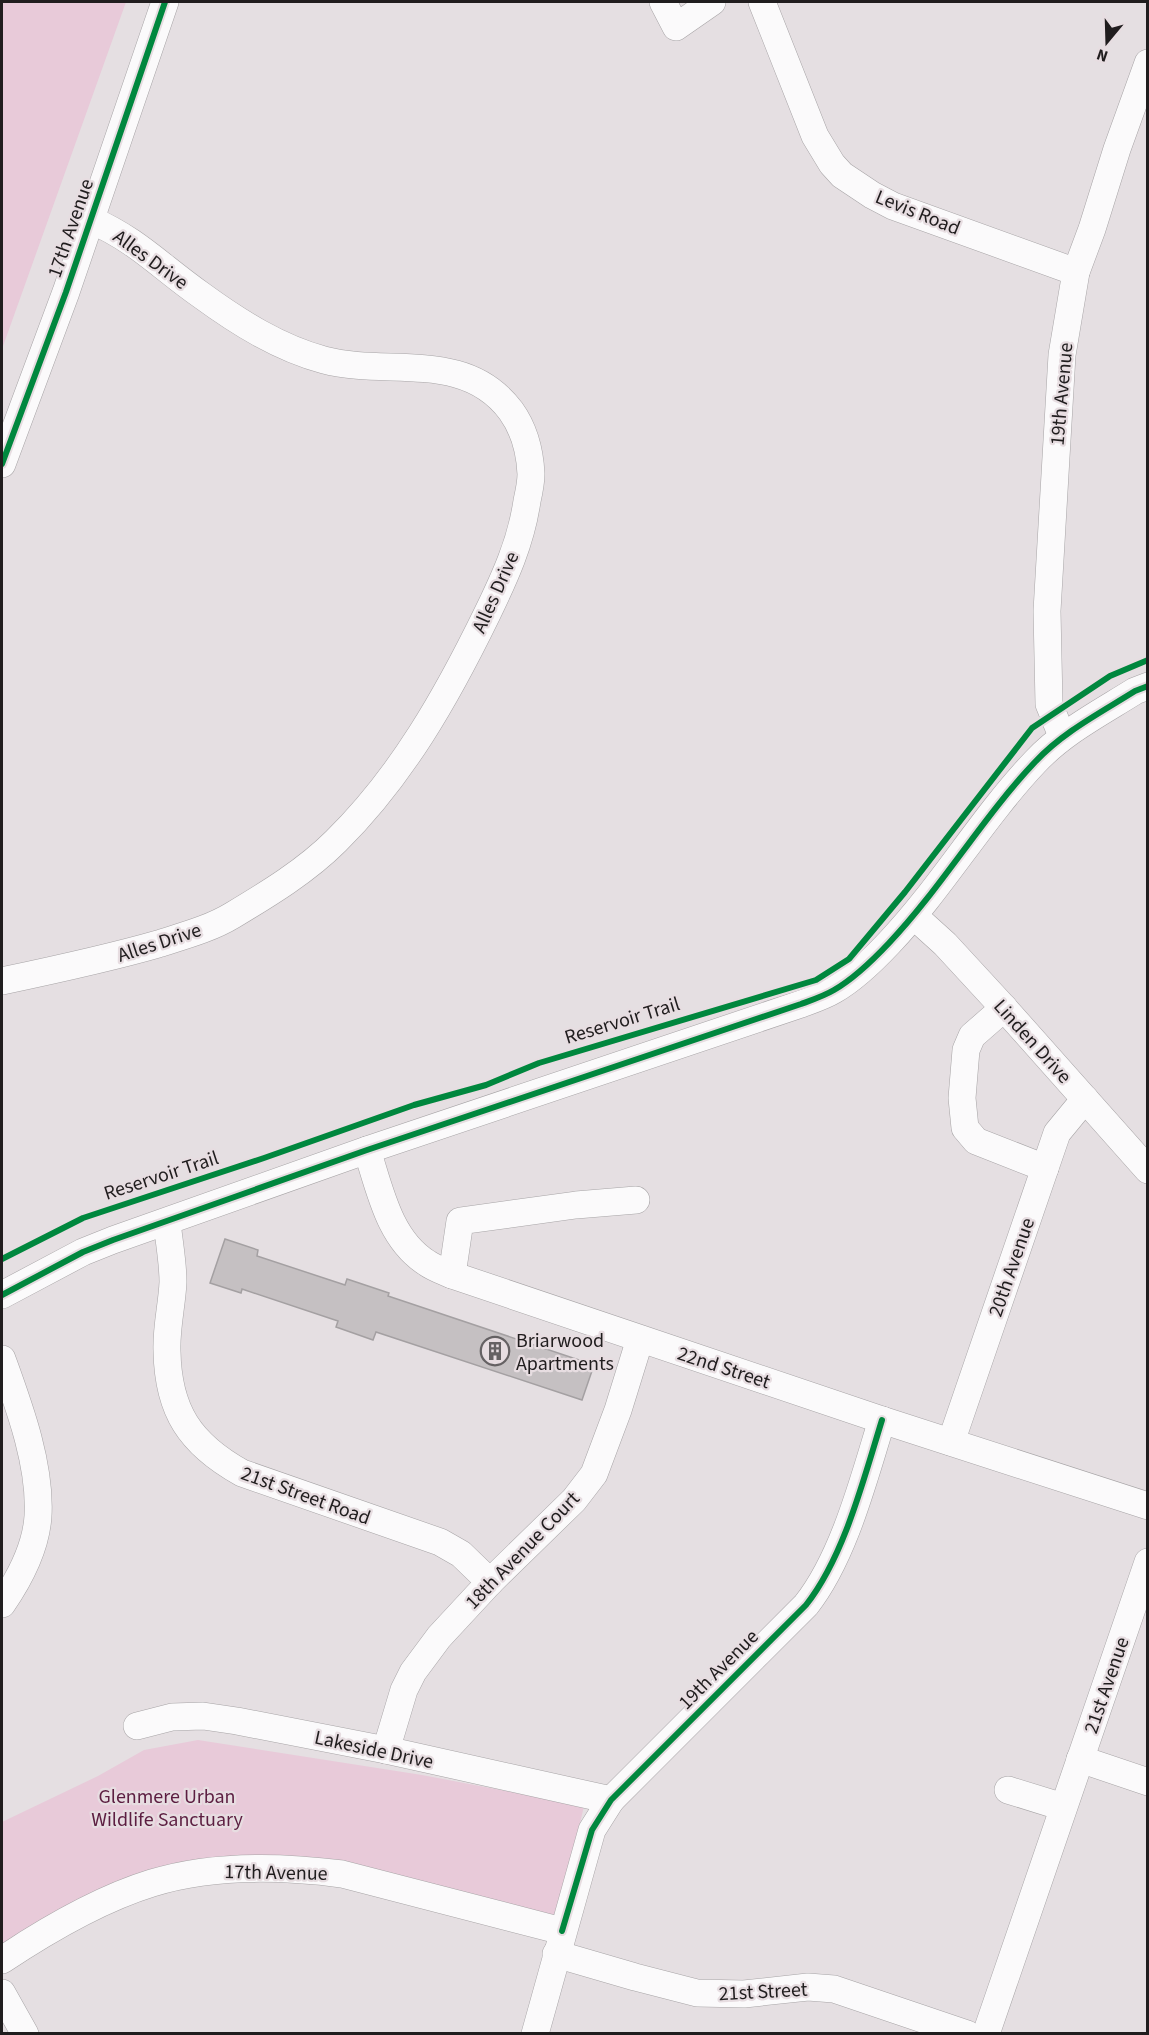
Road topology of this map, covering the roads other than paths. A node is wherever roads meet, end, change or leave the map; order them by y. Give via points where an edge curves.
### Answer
1 (165, 2) edge
2 (663, 2) edge
3 (712, 2) edge
4 (762, 2) edge
5 (1148, 63) edge
6 (91, 220) junction
7 (1076, 272) junction
8 (2, 464) edge
9 (1148, 686) edge
10 (1062, 736) junction
11 (914, 916) junction
12 (2, 981) edge
13 (1004, 1008) junction
14 (1085, 1099) junction
15 (368, 1150) junction
16 (1045, 1168) junction
17 (1148, 1170) edge
18 (636, 1200) dead end
19 (167, 1222) junction
20 (452, 1275) junction
21 (2, 1295) edge
22 (640, 1339) junction
23 (2, 1359) edge
24 (882, 1420) junction
25 (951, 1442) junction
26 (1148, 1506) edge
27 (1148, 1562) edge
28 (490, 1582) junction
29 (2, 1604) edge
30 (137, 1726) dead end
31 (386, 1750) junction
32 (1080, 1759) junction
33 (1148, 1782) edge
34 (1008, 1790) dead end
35 (611, 1800) junction
36 (1063, 1807) junction
37 (559, 1943) junction
38 (2, 1960) edge
39 (2, 1993) edge
40 (25, 2034) edge
41 (535, 2034) edge
42 (967, 2034) edge
43 (986, 2034) edge

1 - 6 street, 17th Avenue
2 - 3 street via 676,27
4 - 7 street, Levis Road via 815,136 842,175 893,206
5 - 7 street, 19th Avenue
6 - 8 street, 17th Avenue
6 - 12 street, Alles Drive via 122,235 253,330 296,351 328,361 441,370 470,378 497,395 513,414 527,445 531,477 523,527 507,574 463,663 418,741 334,844 304,869 230,917 192,934 105,959
7 - 10 street, 19th Avenue via 1062,355 1047,611 1049,704
9 - 10 street
10 - 11 street via 1034,763
11 - 13 street, Linden Drive
11 - 15 street via 870,962 834,991
13 - 14 street, Linden Drive
13 - 16 street via 972,1036 966,1050 962,1098 965,1128 976,1141
14 - 16 street, 20th Avenue via 1057,1133
14 - 17 street, Linden Drive
15 - 19 street
15 - 20 street, 22nd Street via 386,1208 402,1239 427,1263
16 - 25 street, 20th Avenue
18 - 20 street via 576,1204 460,1221
19 - 21 street via 83,1252
19 - 28 street, 21st Street Road via 173,1281 167,1350 170,1390 183,1420 202,1446 242,1473 440,1542 461,1554
20 - 22 street, 22nd Street
22 - 24 street, 22nd Street
22 - 28 street, 18th Avenue Court via 594,1474 574,1500
23 - 29 street via 34,1460 38,1516 18,1582
24 - 25 street, 22nd Street
24 - 35 street, 19th Avenue via 837,1552 818,1590
25 - 26 street, 22nd Street
27 - 32 street, 21st Avenue
28 - 31 street, 18th Avenue Court via 413,1672
30 - 31 street, Lakeside Drive via 172,1717 202,1716
31 - 35 street, Lakeside Drive
32 - 33 street
32 - 36 street, 21st Avenue
34 - 36 street
35 - 37 street, 19th Avenue via 592,1830
36 - 43 street, 21st Avenue
37 - 38 street, 17th Avenue via 342,1874 242,1868 152,1883 92,1908
37 - 41 street, 19th Avenue
37 - 42 street, 21st Street via 635,1977 698,1993 834,1989
39 - 40 street

